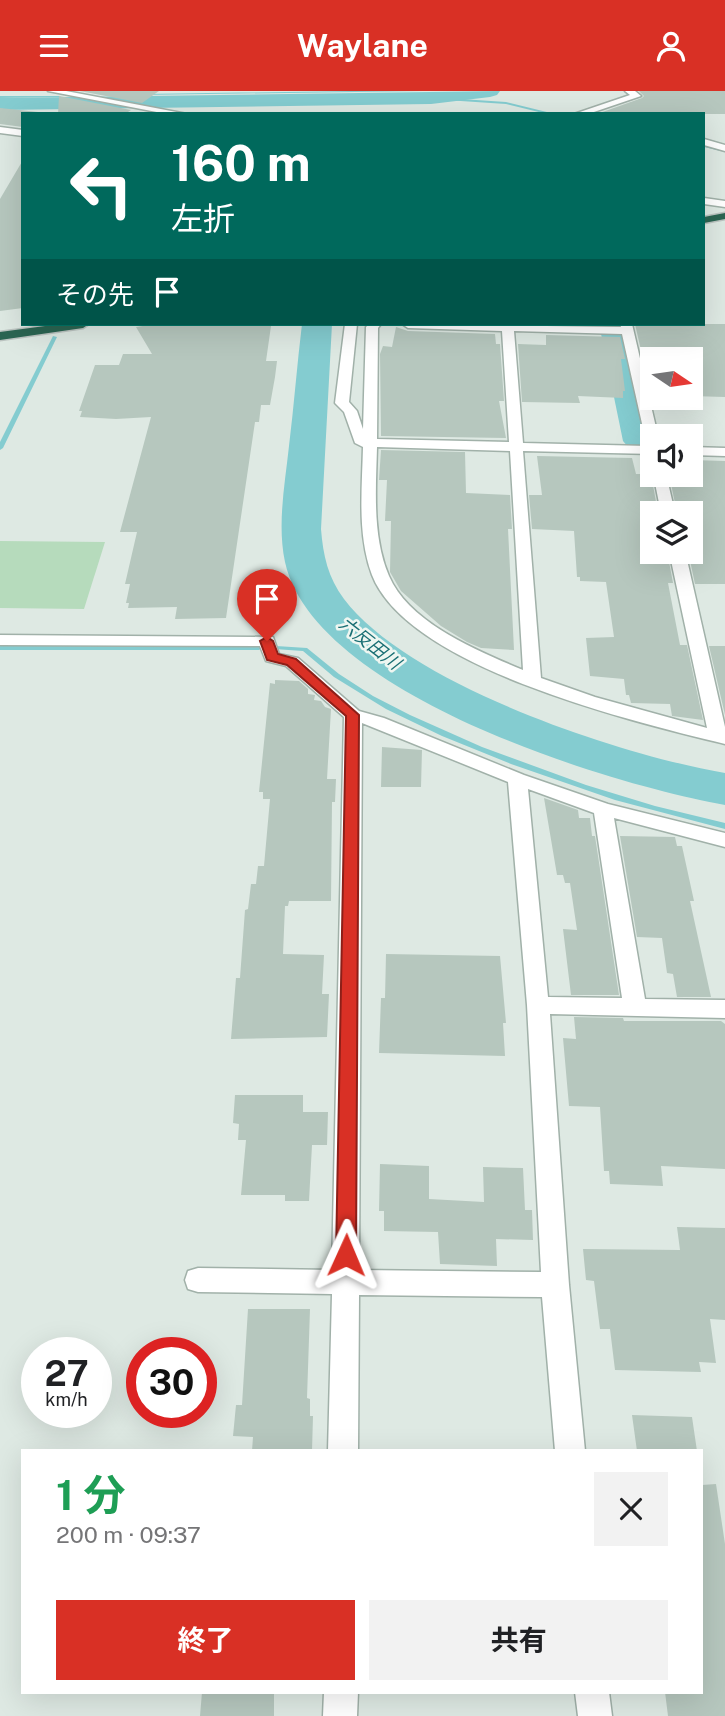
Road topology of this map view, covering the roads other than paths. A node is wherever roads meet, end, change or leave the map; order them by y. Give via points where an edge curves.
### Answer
1 (52, 91) edge
2 (629, 91) edge
3 (171, 112) edge
4 (585, 112) edge
5 (0, 130) edge
6 (21, 133) edge
7 (705, 142) edge
8 (725, 148) edge
9 (705, 201) edge
10 (725, 204) edge
11 (725, 216) edge
12 (705, 220) edge
13 (725, 225) edge
14 (705, 229) edge
15 (21, 322) edge
16 (0, 325) edge
17 (70, 326) edge
18 (351, 326) edge
19 (373, 326) edge
20 (475, 326) edge
21 (508, 327) junction
22 (621, 329) edge
23 (0, 337) edge
24 (647, 424) edge
25 (370, 444) junction
26 (516, 447) junction
27 (640, 450) edge
28 (703, 451) edge
29 (725, 452) edge
30 (680, 564) edge
31 (0, 641) edge
32 (532, 680) junction
33 (353, 715) junction
34 (722, 737) edge
35 (517, 779) junction
36 (603, 809) junction
37 (725, 839) edge
38 (538, 1005) junction
39 (635, 1006) junction
40 (725, 1009) edge
41 (198, 1280) dead end
42 (345, 1282) junction
43 (555, 1285) junction
44 (343, 1449) edge
45 (570, 1449) edge
46 (341, 1694) edge
47 (592, 1694) edge
48 (340, 1716) edge
49 (594, 1716) edge

1 - 3 street
2 - 4 street via 637,96
5 - 6 street
7 - 8 street
9 - 10 street
11 - 12 highway
13 - 14 highway
15 - 16 highway
17 - 23 highway
18 - 25 street via 342,403 351,411 362,443
19 - 25 street
20 - 21 street
21 - 22 street
21 - 26 street
22 - 24 street
25 - 26 street
25 - 32 street via 374,553 382,580 434,635
26 - 27 street
26 - 32 street
28 - 29 street
30 - 34 street
31 - 33 street via 267,641 272,657 292,662
32 - 34 street via 617,710
33 - 35 street
33 - 42 street
35 - 36 street
35 - 38 street
36 - 37 street
36 - 39 street
38 - 39 street
38 - 43 street
39 - 40 street
41 - 42 street
42 - 43 street
42 - 44 street
43 - 45 street
46 - 48 street
47 - 49 street

